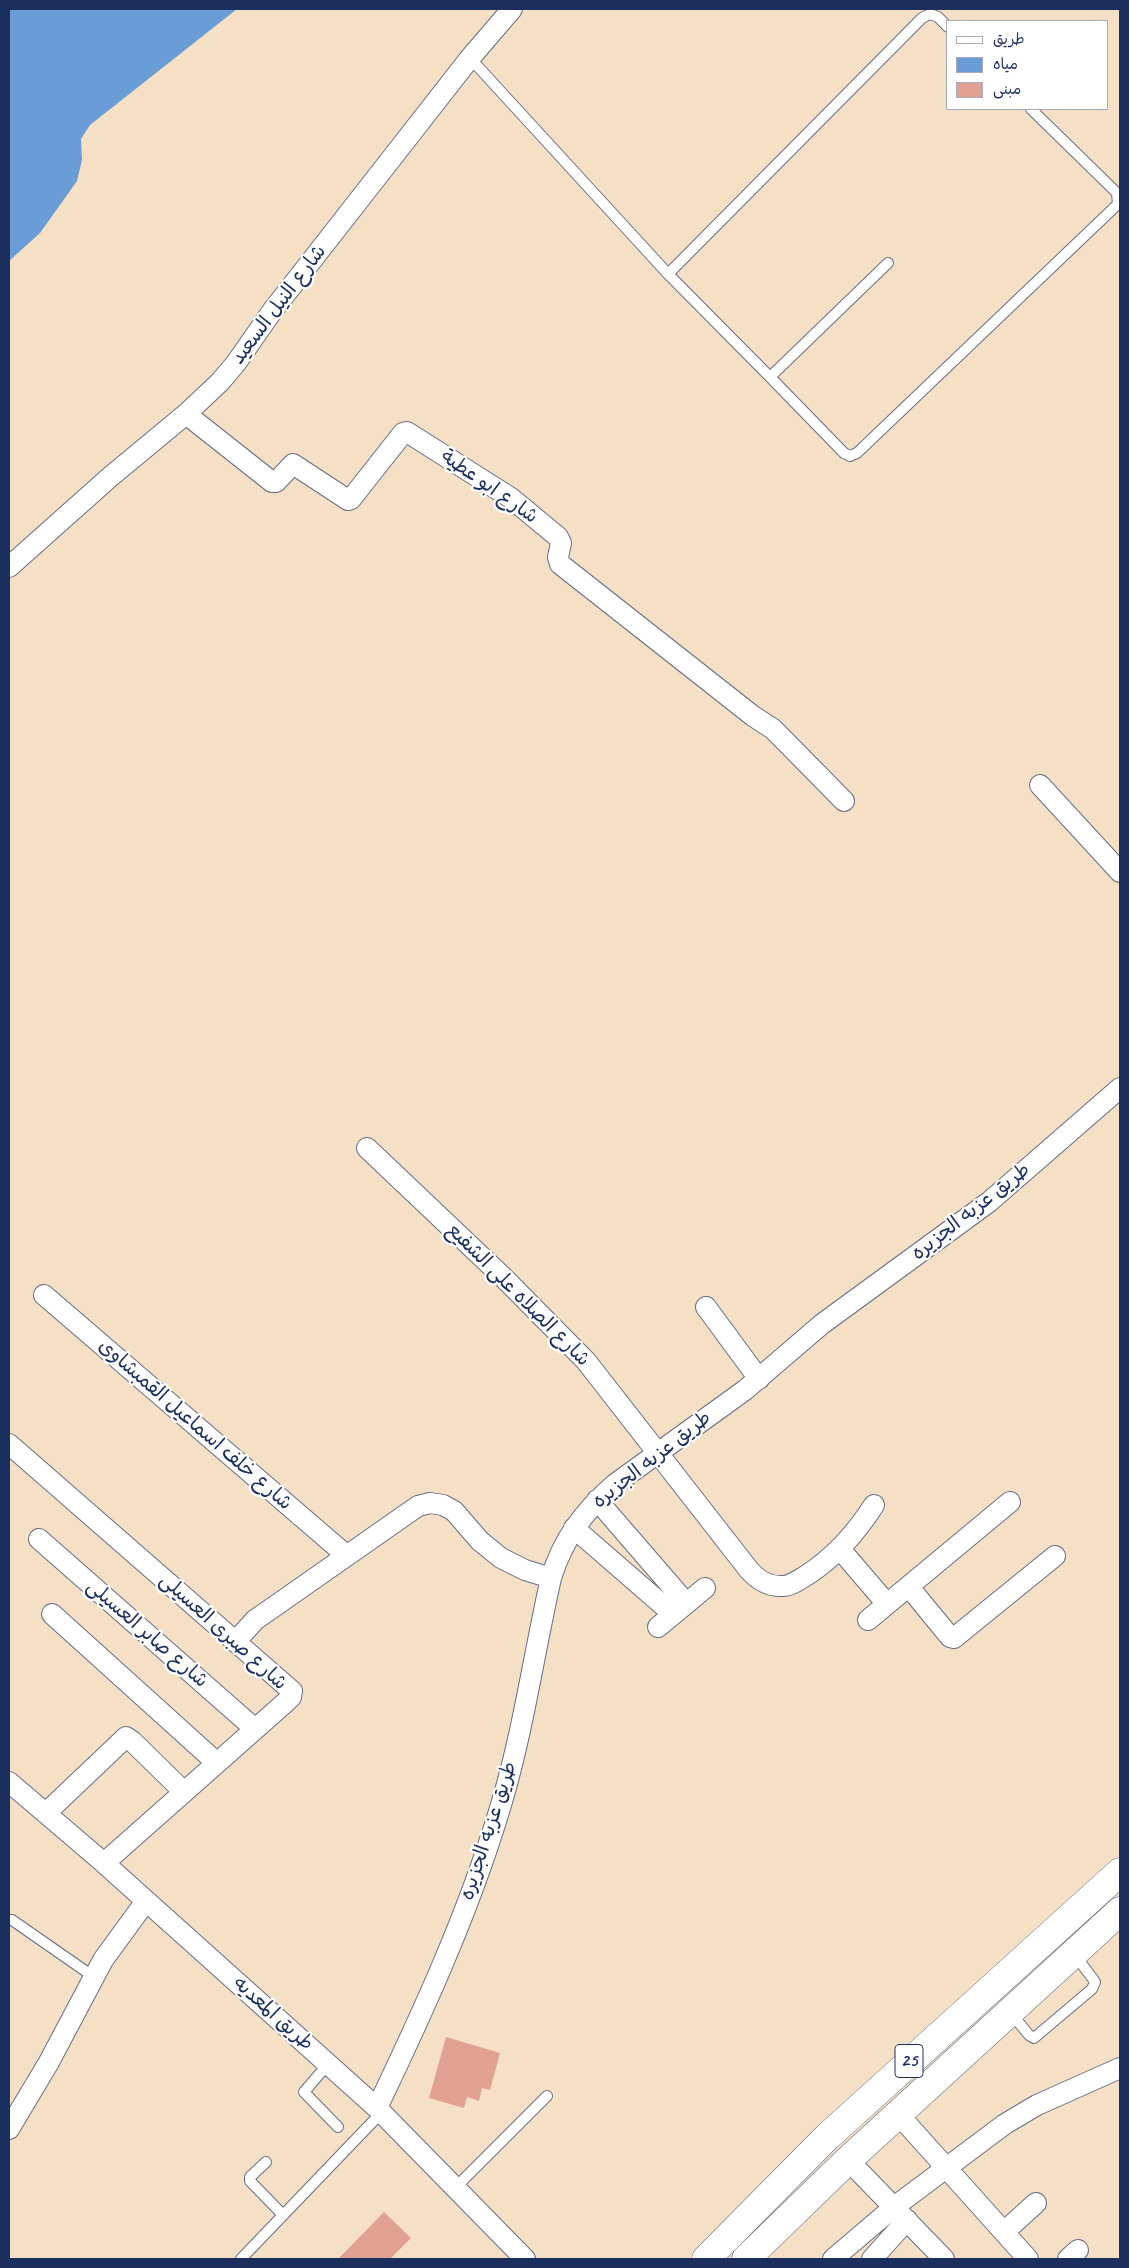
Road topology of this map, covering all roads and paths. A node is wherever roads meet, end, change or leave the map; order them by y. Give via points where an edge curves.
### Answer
1 (512, 9) edge
2 (946, 24) edge
3 (470, 58) junction
4 (1032, 110) edge
5 (888, 263) dead end
6 (668, 274) junction
7 (770, 377) junction
8 (186, 414) junction
9 (9, 567) edge
10 (1040, 785) dead end
11 (844, 801) dead end
12 (1120, 872) edge
13 (1120, 1088) edge
14 (367, 1148) dead end
15 (44, 1295) dead end
16 (706, 1307) dead end
17 (759, 1379) junction
18 (9, 1444) edge
19 (658, 1451) junction
20 (597, 1500) junction
21 (1010, 1502) dead end
22 (874, 1505) dead end
23 (574, 1528) junction
24 (39, 1539) dead end
25 (840, 1549) junction
26 (346, 1555) junction
27 (1055, 1556) dead end
28 (551, 1578) junction
29 (909, 1587) junction
30 (705, 1588) dead end
31 (887, 1604) junction
32 (52, 1614) dead end
33 (673, 1615) junction
34 (868, 1620) dead end
35 (236, 1641) junction
36 (255, 1729) junction
37 (217, 1763) junction
38 (9, 1782) edge
39 (184, 1792) junction
40 (46, 1813) junction
41 (104, 1863) junction
42 (1120, 1872) edge
43 (146, 1901) junction
44 (1120, 1911) edge
45 (12, 1920) dead end
46 (1055, 1931) junction
47 (1074, 1953) junction
48 (94, 1977) junction
49 (990, 1988) junction
50 (1009, 2011) junction
51 (328, 2064) junction
52 (1120, 2068) edge
53 (547, 2096) dead end
54 (379, 2110) junction
55 (898, 2114) junction
56 (338, 2127) dead end
57 (9, 2129) edge
58 (848, 2160) junction
59 (266, 2162) dead end
60 (946, 2168) junction
61 (455, 2188) junction
62 (1036, 2203) dead end
63 (901, 2213) junction
64 (283, 2215) junction
65 (1004, 2232) junction
66 (241, 2259) edge
67 (525, 2259) edge
68 (706, 2259) edge
69 (746, 2259) edge
70 (833, 2259) edge
71 (872, 2259) edge
72 (944, 2259) edge
73 (1028, 2259) edge

1 - 3 street, شارع النيل السعيد
2 - 6 lane via 930,14 922,18
3 - 6 lane
3 - 8 street, شارع النيل السعيد via 273,310 236,363
4 - 7 lane via 1117,193 1118,204 857,453 844,454
5 - 7 lane
6 - 7 lane
8 - 9 street, شارع النيل السعيد
8 - 11 street, شارع ابو عطية via 272,482 276,482 293,464 348,500 403,432 407,432 512,498 558,537 561,542 560,564 773,729
10 - 12 street
13 - 17 street, طريق عزبه الجزيره via 989,1202 822,1324
14 - 19 street, شارع الصلاه على الشفيع via 570,1344
15 - 26 street, شارع خلف اسماعيل القمبشاوى
16 - 17 street
17 - 19 street, طريق عزبه الجزيره
18 - 35 street, شارع صبرى العسيلى
19 - 20 street, طريق عزبه الجزيره
19 - 25 street, شارع الصلاه على الشفيع via 758,1580 784,1586 796,1582
20 - 23 street, طريق عزبه الجزيره
20 - 33 street
21 - 29 street
22 - 25 street, شارع الصلاه على الشفيع
23 - 28 street, طريق عزبه الجزيره
23 - 33 street
24 - 36 street, شارع صابر العسيلى
25 - 31 street
26 - 28 street via 418,1506 430,1503 454,1511 480,1542 501,1558
26 - 35 street via 255,1620
27 - 29 street via 954,1638
28 - 54 street, طريق عزبه الجزيره via 513,1760 497,1818 454,1936
29 - 31 street
30 - 33 street
31 - 34 street
32 - 37 street
35 - 36 street, شارع صبرى العسيلى via 292,1690 291,1697
36 - 37 street, شارع صبرى العسيلى
37 - 39 street, شارع صبرى العسيلى
38 - 40 street, طريق المعديه
39 - 40 street via 126,1737
39 - 41 street, شارع صبرى العسيلى
40 - 41 street, طريق المعديه
41 - 43 street, طريق المعديه
42 - 46 highway, 25
43 - 48 street
43 - 51 street, طريق المعديه
44 - 47 highway, 25
45 - 48 lane
46 - 47 highway
46 - 49 highway, 25
47 - 50 highway, 25
47 - 50 lane via 1095,1982 1092,1988 1034,2038
48 - 57 street
49 - 50 highway
49 - 68 highway, 25 via 827,2137
50 - 55 highway, 25
51 - 54 street, طريق المعديه
51 - 56 lane via 304,2092
52 - 60 street via 1021,2114
53 - 61 lane
54 - 61 street, طريق المعديه
54 - 64 lane
55 - 58 highway, 25
55 - 60 street
58 - 63 street
58 - 69 highway, 25
59 - 64 lane via 250,2177 250,2181
60 - 63 street
60 - 65 street
61 - 67 street, طريق المعديه
62 - 65 street
63 - 70 street
63 - 71 street
63 - 72 street
64 - 66 lane
65 - 73 street

